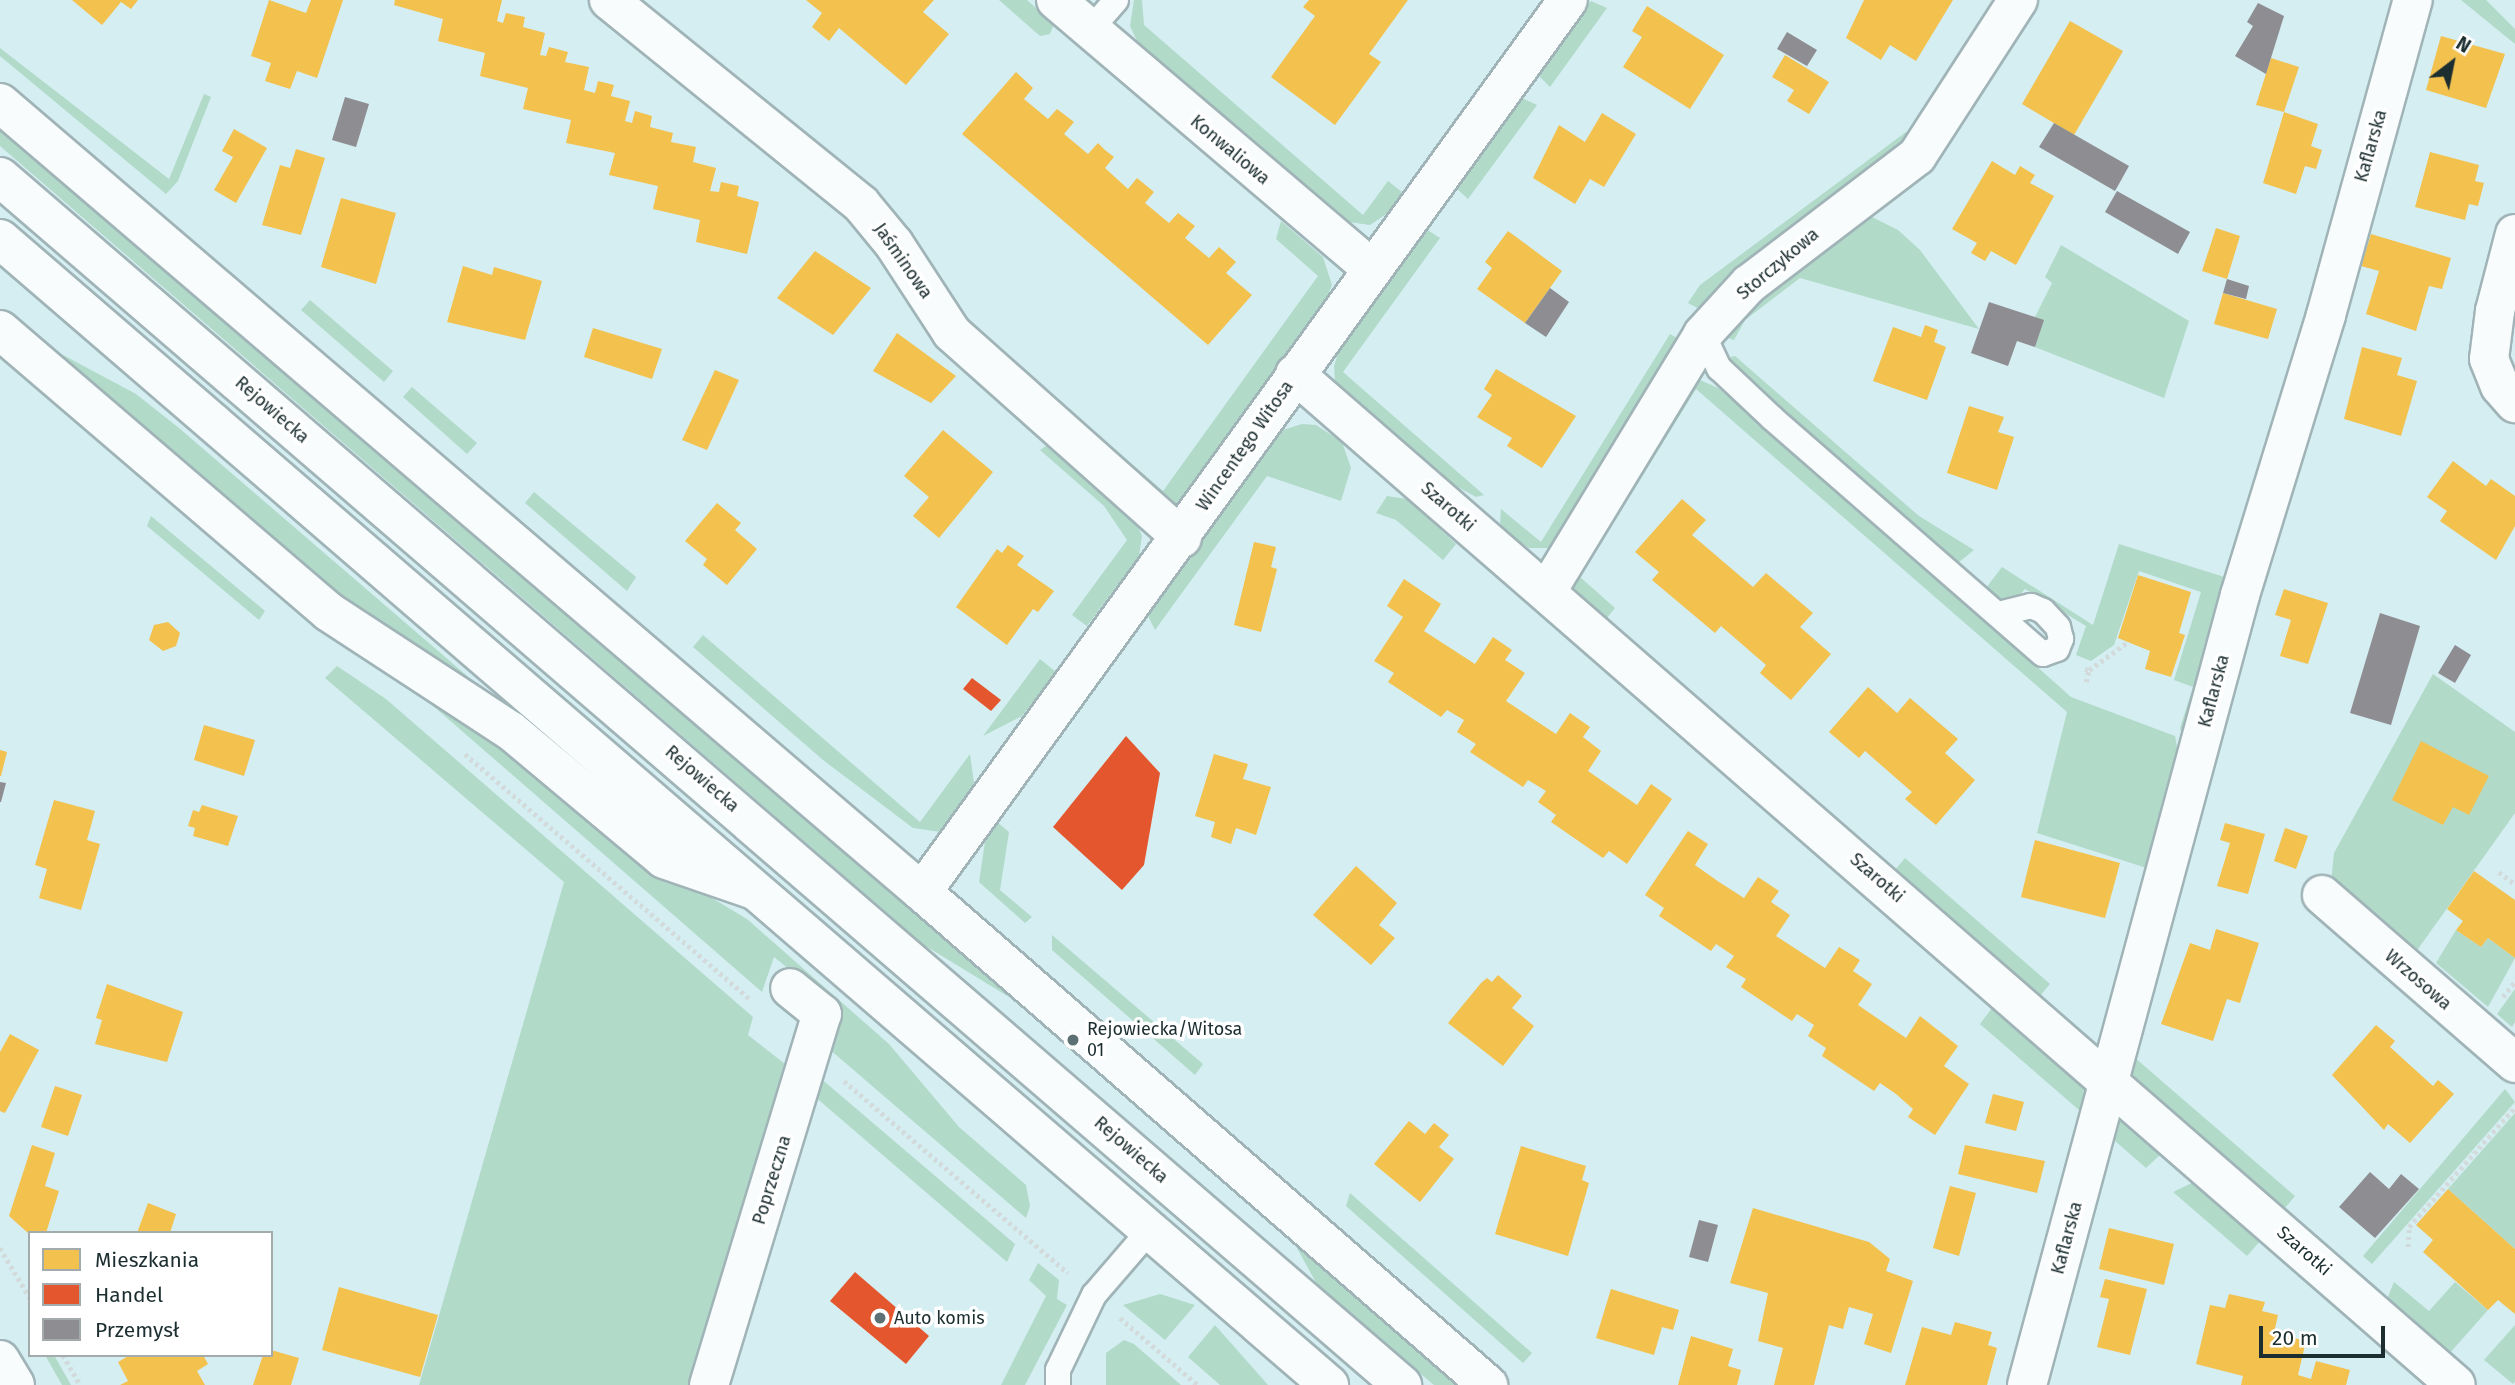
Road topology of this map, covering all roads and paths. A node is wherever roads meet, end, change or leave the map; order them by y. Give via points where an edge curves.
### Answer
1 (609, 0) edge
2 (1056, 0) edge
3 (1116, 0) edge
4 (1568, 0) edge
5 (2018, 0) edge
6 (2413, 0) edge
7 (1091, 29) junction
8 (0, 103) edge
9 (0, 177) edge
10 (2515, 234) edge
11 (0, 239) edge
12 (1371, 268) junction
13 (0, 330) edge
14 (1703, 334) junction
15 (1296, 374) junction
16 (2515, 403) edge
17 (1182, 538) junction
18 (1547, 591) junction
19 (1999, 614) dead end
20 (2129, 641) dead end
21 (2080, 667) dead end
22 (2089, 670) junction
23 (2086, 681) dead end
24 (463, 752) dead end
25 (2499, 872) dead end
26 (2515, 884) edge
27 (751, 889) junction
28 (922, 892) junction
29 (2322, 895) dead end
30 (775, 998) joint
31 (811, 1053) junction
32 (2515, 1063) edge
33 (2107, 1078) junction
34 (2515, 1107) edge
35 (1150, 1230) junction
36 (2407, 1247) dead end
37 (0, 1248) edge
38 (28, 1295) edge
39 (1094, 1295) junction
40 (64, 1357) edge
41 (0, 1360) edge
42 (15, 1385) edge
43 (80, 1385) edge
44 (709, 1385) edge
45 (1058, 1385) edge
46 (1198, 1385) edge
47 (1329, 1385) edge
48 (1402, 1385) edge
49 (1488, 1385) edge
50 (2027, 1385) edge
51 (2456, 1385) edge

1 - 17 main road, Jaśminowa via 861,204 894,244 952,332
2 - 7 main road, Konwaliowa
3 - 7 lane
4 - 12 main road, Wincentego Witosa
5 - 14 main road, Storczykowa via 1917,156 1749,284
6 - 33 main road, Kaflarska via 2326,315 2240,594
7 - 12 main road, Konwaliowa
8 - 28 main road
9 - 48 main road, Rejowiecka
10 - 16 main road via 2495,311 2489,359 2500,386
11 - 27 main road
12 - 15 main road, Wincentego Witosa
13 - 27 main road via 329,612 511,731 664,859
14 - 18 main road, Storczykowa
14 - 19 lane via 1719,368
15 - 17 main road, Wincentego Witosa
15 - 18 main road, Szarotki
17 - 28 main road, Wincentego Witosa
18 - 33 main road, Szarotki
20 - 22 path
21 - 22 path
22 - 23 path
24 - 30 path
25 - 26 path
27 - 35 main road
28 - 49 main road
29 - 32 main road, Wrzosowa
30 - 31 main road, Poprzeczna via 822,1014
31 - 39 path
31 - 44 main road, Poprzeczna
33 - 50 main road, Kaflarska
33 - 51 main road, Szarotki
34 - 36 path via 2409,1227
35 - 39 lane
35 - 47 main road
37 - 38 path
39 - 45 lane via 1058,1370
39 - 46 path
40 - 43 path
41 - 42 main road

